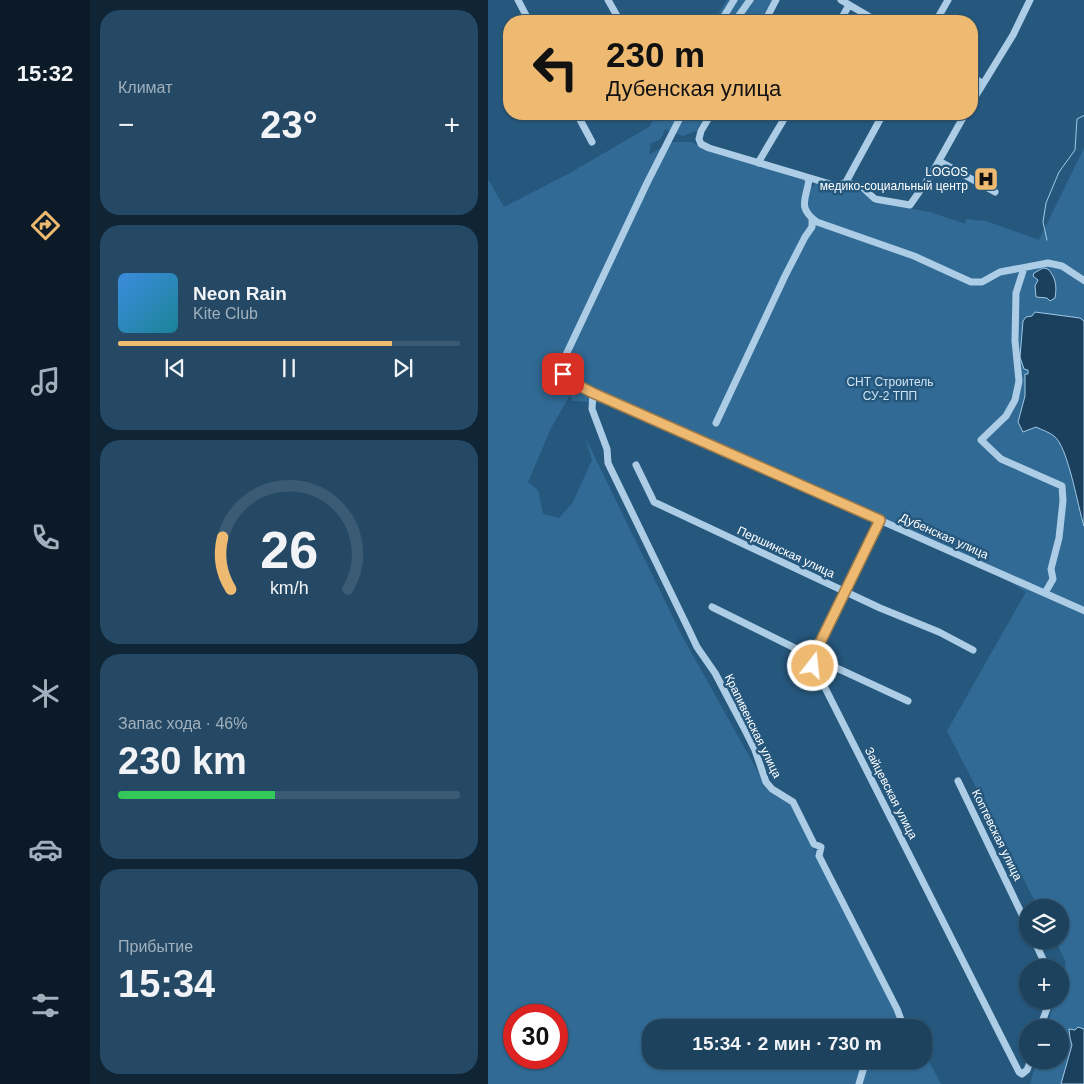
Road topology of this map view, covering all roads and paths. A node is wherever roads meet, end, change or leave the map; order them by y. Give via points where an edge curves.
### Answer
1 (518, 0) edge
2 (608, 0) edge
3 (734, 0) edge
4 (750, 0) edge
5 (776, 0) edge
6 (841, 0) edge
7 (948, 0) edge
8 (1030, 0) edge
9 (850, 5) junction
10 (526, 15) edge
11 (617, 15) edge
12 (725, 15) edge
13 (739, 15) edge
14 (768, 15) edge
15 (844, 15) edge
16 (867, 15) edge
17 (939, 15) edge
18 (978, 81) edge
19 (982, 83) junction
20 (978, 91) edge
21 (580, 120) edge
22 (679, 120) edge
23 (707, 120) edge
24 (783, 120) edge
25 (880, 120) edge
26 (962, 120) edge
27 (592, 142) dead end
28 (939, 161) junction
29 (758, 163) junction
30 (805, 176) junction
31 (846, 182) junction
32 (995, 192) dead end
33 (812, 218) junction
34 (1024, 268) junction
35 (1084, 281) edge
36 (593, 393) junction
37 (716, 423) dead end
38 (636, 465) dead end
39 (880, 520) junction
40 (845, 592) junction
41 (1045, 593) junction
42 (712, 607) dead end
43 (1084, 611) edge
44 (973, 650) dead end
45 (813, 657) junction
46 (908, 700) dead end
47 (958, 781) dead end
48 (1019, 908) edge
49 (899, 1019) edge
50 (863, 1069) edge
51 (1027, 1069) edge
52 (859, 1084) edge

1 - 10 street
2 - 11 street
3 - 12 street
4 - 13 street
5 - 14 street
6 - 9 street
7 - 17 street
8 - 19 street via 1013,35
9 - 15 street
9 - 16 street
18 - 19 street
19 - 20 street
21 - 27 street
22 - 36 street, Дубенская улица via 564,359 563,374
23 - 29 street via 700,131 698,139 701,144
24 - 29 street
25 - 31 street
26 - 28 street
28 - 31 street via 910,205 875,199 862,187
28 - 32 street
29 - 30 street
30 - 31 street via 837,186
30 - 33 street via 809,180 804,208
33 - 34 street via 914,256 972,282 982,282 998,273
33 - 37 street via 812,227
34 - 35 street via 1055,264
34 - 41 street via 1016,293 1015,341 1019,378 1015,400 1006,416 981,440 1001,459 1062,486 1059,538 1051,569 1053,579
36 - 39 street, Дубенская улица
36 - 49 street, Крапивенская улица via 592,409 607,449 608,463 697,647 739,718 766,782 793,802 814,844 821,847 819,855
38 - 40 street, Першинская улица via 654,502
39 - 40 street
39 - 41 street, Дубенская улица
40 - 44 street, Першинская улица
40 - 45 street
41 - 43 street, Дубенская улица
42 - 45 street
45 - 46 street
45 - 51 street, Зайцевская улица via 815,670 1011,1060 1018,1072 1022,1074
47 - 48 street, Коптевская улица
50 - 52 street

